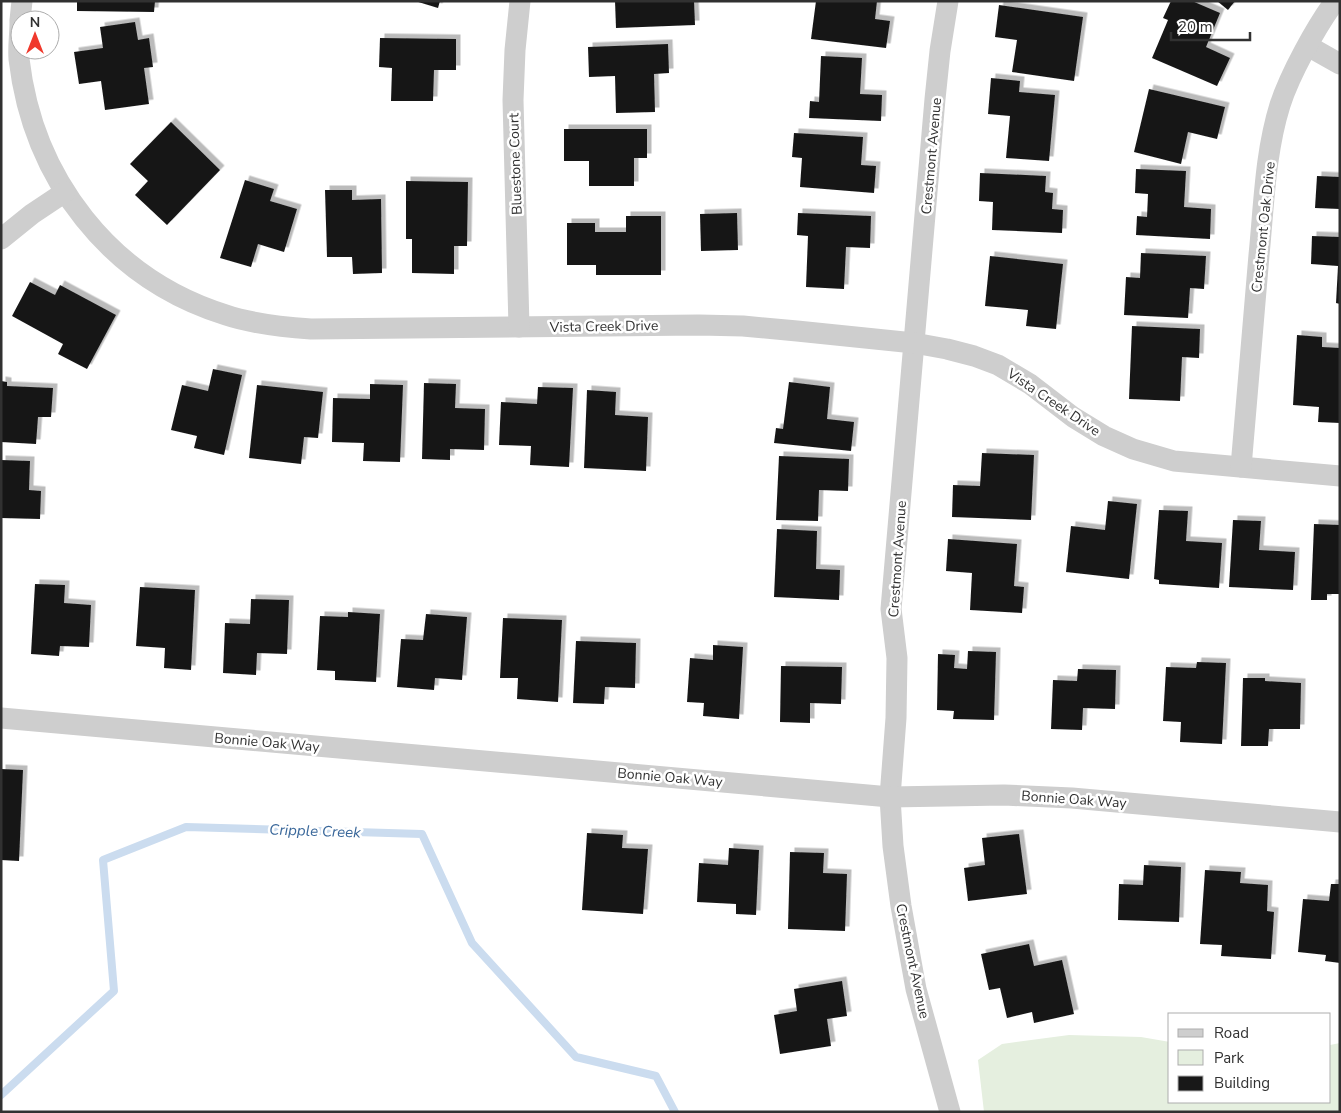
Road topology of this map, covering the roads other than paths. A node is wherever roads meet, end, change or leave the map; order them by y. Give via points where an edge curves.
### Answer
1 (520, 1) edge
2 (948, 1) edge
3 (1335, 1) edge
4 (1308, 46) junction
5 (19, 60) edge
6 (1340, 64) edge
7 (65, 192) junction
8 (1, 239) edge
9 (519, 327) junction
10 (914, 343) junction
11 (1242, 467) junction
12 (1340, 476) edge
13 (1, 718) edge
14 (890, 797) junction
15 (1340, 822) edge
16 (950, 1112) edge

1 - 9 street, Bluestone Court via 513,100
2 - 10 street, Crestmont Avenue via 935,99
3 - 4 street, Crestmont Oak Drive
4 - 6 street
4 - 11 street, Crestmont Oak Drive via 1280,104 1271,141
5 - 7 street, Vista Creek Drive via 27,101 44,151
7 - 8 street
7 - 9 street, Vista Creek Drive via 84,220 110,248 141,273 179,297 226,316 273,326 311,329
9 - 10 street, Vista Creek Drive via 738,326
10 - 11 street, Vista Creek Drive via 956,351 998,365 1030,384 1080,422 1133,449 1174,462
10 - 14 street, Crestmont Avenue via 891,609 898,658
11 - 12 street, Vista Creek Drive
13 - 14 street, Bonnie Oak Way
14 - 15 street, Bonnie Oak Way via 1004,795 1072,798
14 - 16 street, Crestmont Avenue via 900,906 914,980

